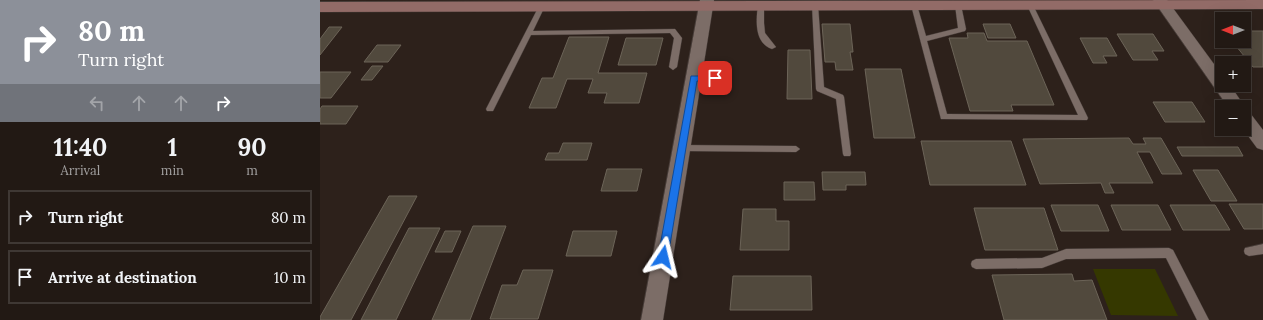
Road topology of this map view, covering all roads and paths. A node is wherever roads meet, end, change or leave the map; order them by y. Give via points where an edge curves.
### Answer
1 (1162, 2) edge
2 (706, 3) edge
3 (847, 3) edge
4 (1263, 4) edge
5 (761, 5) junction
6 (814, 5) junction
7 (914, 5) junction
8 (958, 5) junction
9 (1030, 5) junction
10 (542, 6) junction
11 (320, 7) edge
12 (528, 33) junction
13 (924, 39) junction
14 (772, 47) dead end
15 (673, 67) dead end
16 (694, 78) junction
17 (715, 78) dead end
18 (1232, 100) edge
19 (490, 109) dead end
20 (1251, 127) edge
21 (1263, 143) edge
22 (682, 148) junction
23 (796, 149) dead end
24 (848, 154) dead end
25 (1263, 249) edge
26 (1249, 251) dead end
27 (976, 264) dead end
28 (652, 320) edge
29 (1203, 320) edge

1 - 4 main road
1 - 9 main road
1 - 18 street
2 - 5 main road
2 - 10 main road
2 - 16 street
3 - 6 main road
3 - 7 main road
5 - 6 main road
5 - 14 lane via 760,33
6 - 24 lane via 820,89 840,98
7 - 8 main road
7 - 13 lane
8 - 9 main road
8 - 13 lane via 962,29
9 - 13 lane via 1084,118 944,117
10 - 11 main road
10 - 12 lane
12 - 15 lane via 672,31 678,38
12 - 19 lane
16 - 17 lane
16 - 22 street
20 - 21 street
22 - 23 lane
22 - 28 street
25 - 26 lane
27 - 29 lane via 1042,263 1066,254 1169,252

